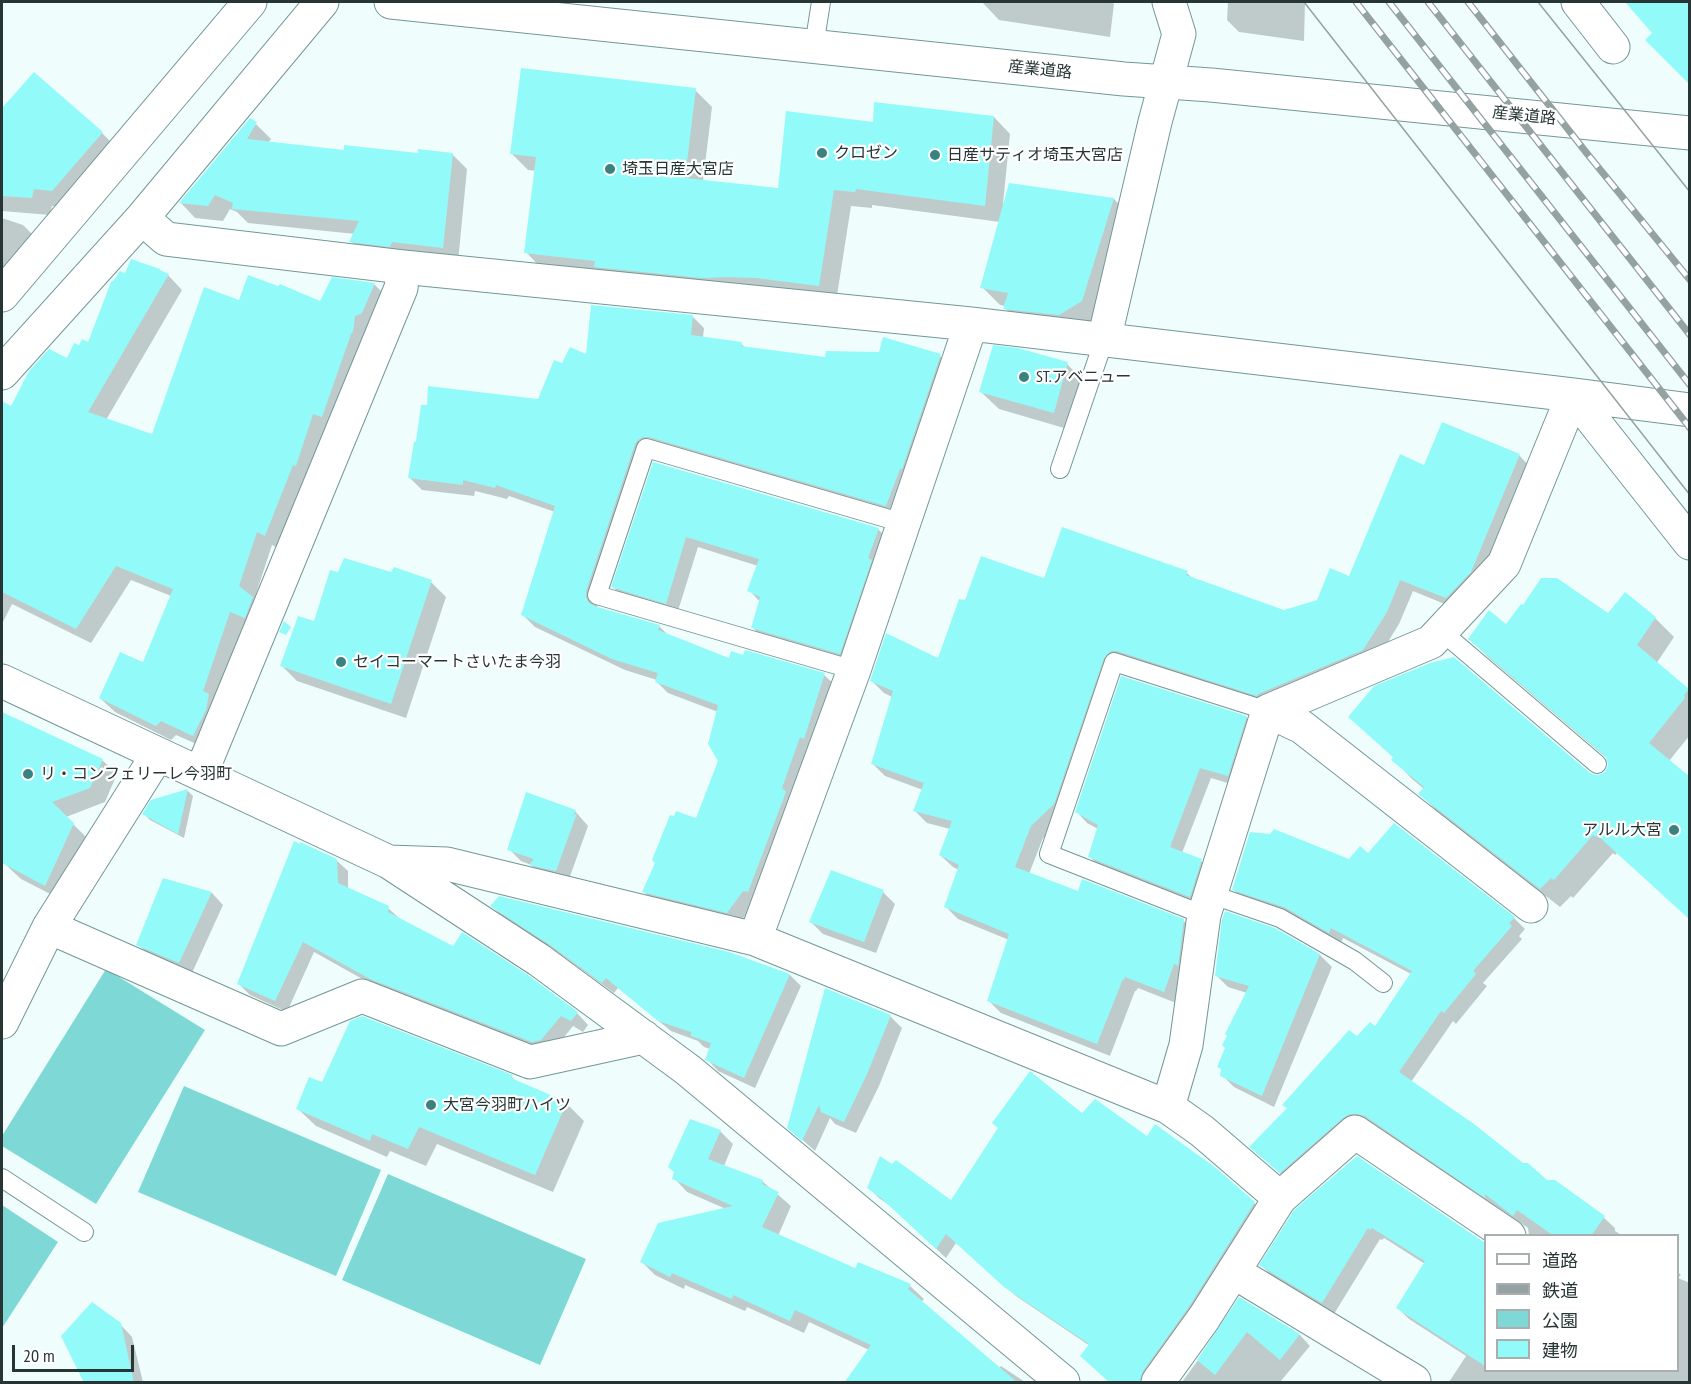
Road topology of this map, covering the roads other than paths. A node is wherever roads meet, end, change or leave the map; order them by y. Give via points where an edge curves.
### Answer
1 (250, 2) edge
2 (322, 2) edge
3 (391, 2) edge
4 (821, 2) edge
5 (1169, 2) edge
6 (1578, 2) edge
7 (814, 46) junction
8 (1613, 46) dead end
9 (1166, 81) junction
10 (1689, 133) edge
11 (141, 218) junction
12 (403, 267) junction
13 (2, 295) edge
14 (971, 324) junction
15 (1104, 340) junction
16 (2, 373) edge
17 (1573, 395) junction
18 (1689, 410) edge
19 (1060, 469) dead end
20 (903, 523) junction
21 (1689, 543) edge
22 (1442, 631) junction
23 (854, 670) junction
24 (2, 681) edge
25 (1268, 711) junction
26 (158, 754) junction
27 (1597, 764) dead end
28 (201, 773) junction
29 (389, 862) junction
30 (1207, 904) junction
31 (1531, 906) dead end
32 (49, 927) junction
33 (755, 939) junction
34 (1383, 983) dead end
35 (2, 1022) edge
36 (644, 1037) junction
37 (1168, 1107) junction
38 (2, 1178) edge
39 (1280, 1198) junction
40 (84, 1232) dead end
41 (1506, 1234) edge
42 (1234, 1272) junction
43 (1414, 1381) dead end
44 (1063, 1383) edge
45 (1158, 1383) edge

1 - 13 street
2 - 11 street
3 - 7 street, 産業道路
4 - 7 lane
5 - 9 street via 1179,34
6 - 8 street
7 - 9 street, 産業道路
9 - 10 street, 産業道路
9 - 15 street
11 - 12 street via 166,239
11 - 16 street
12 - 14 street
12 - 28 street via 401,288
14 - 15 street
14 - 20 street
15 - 17 street
15 - 19 lane
17 - 18 street
17 - 21 street
17 - 22 street via 1504,564
20 - 23 street
20 - 23 lane via 646,448 597,595
22 - 25 street via 1431,642
22 - 27 lane
23 - 33 street
24 - 26 street
25 - 30 street
25 - 30 lane via 1113,662 1048,854
25 - 31 street via 1302,727
26 - 28 street
26 - 32 street
28 - 29 street
29 - 33 street via 447,864
29 - 36 street via 539,960
30 - 34 lane via 1280,918 1354,961
30 - 37 street via 1186,1045
32 - 35 street via 16,972
32 - 36 street via 281,1029 362,996 530,1062
33 - 37 street
36 - 44 street
37 - 39 street
38 - 40 lane
39 - 41 street via 1355,1132
39 - 42 street
42 - 43 street
42 - 45 street

